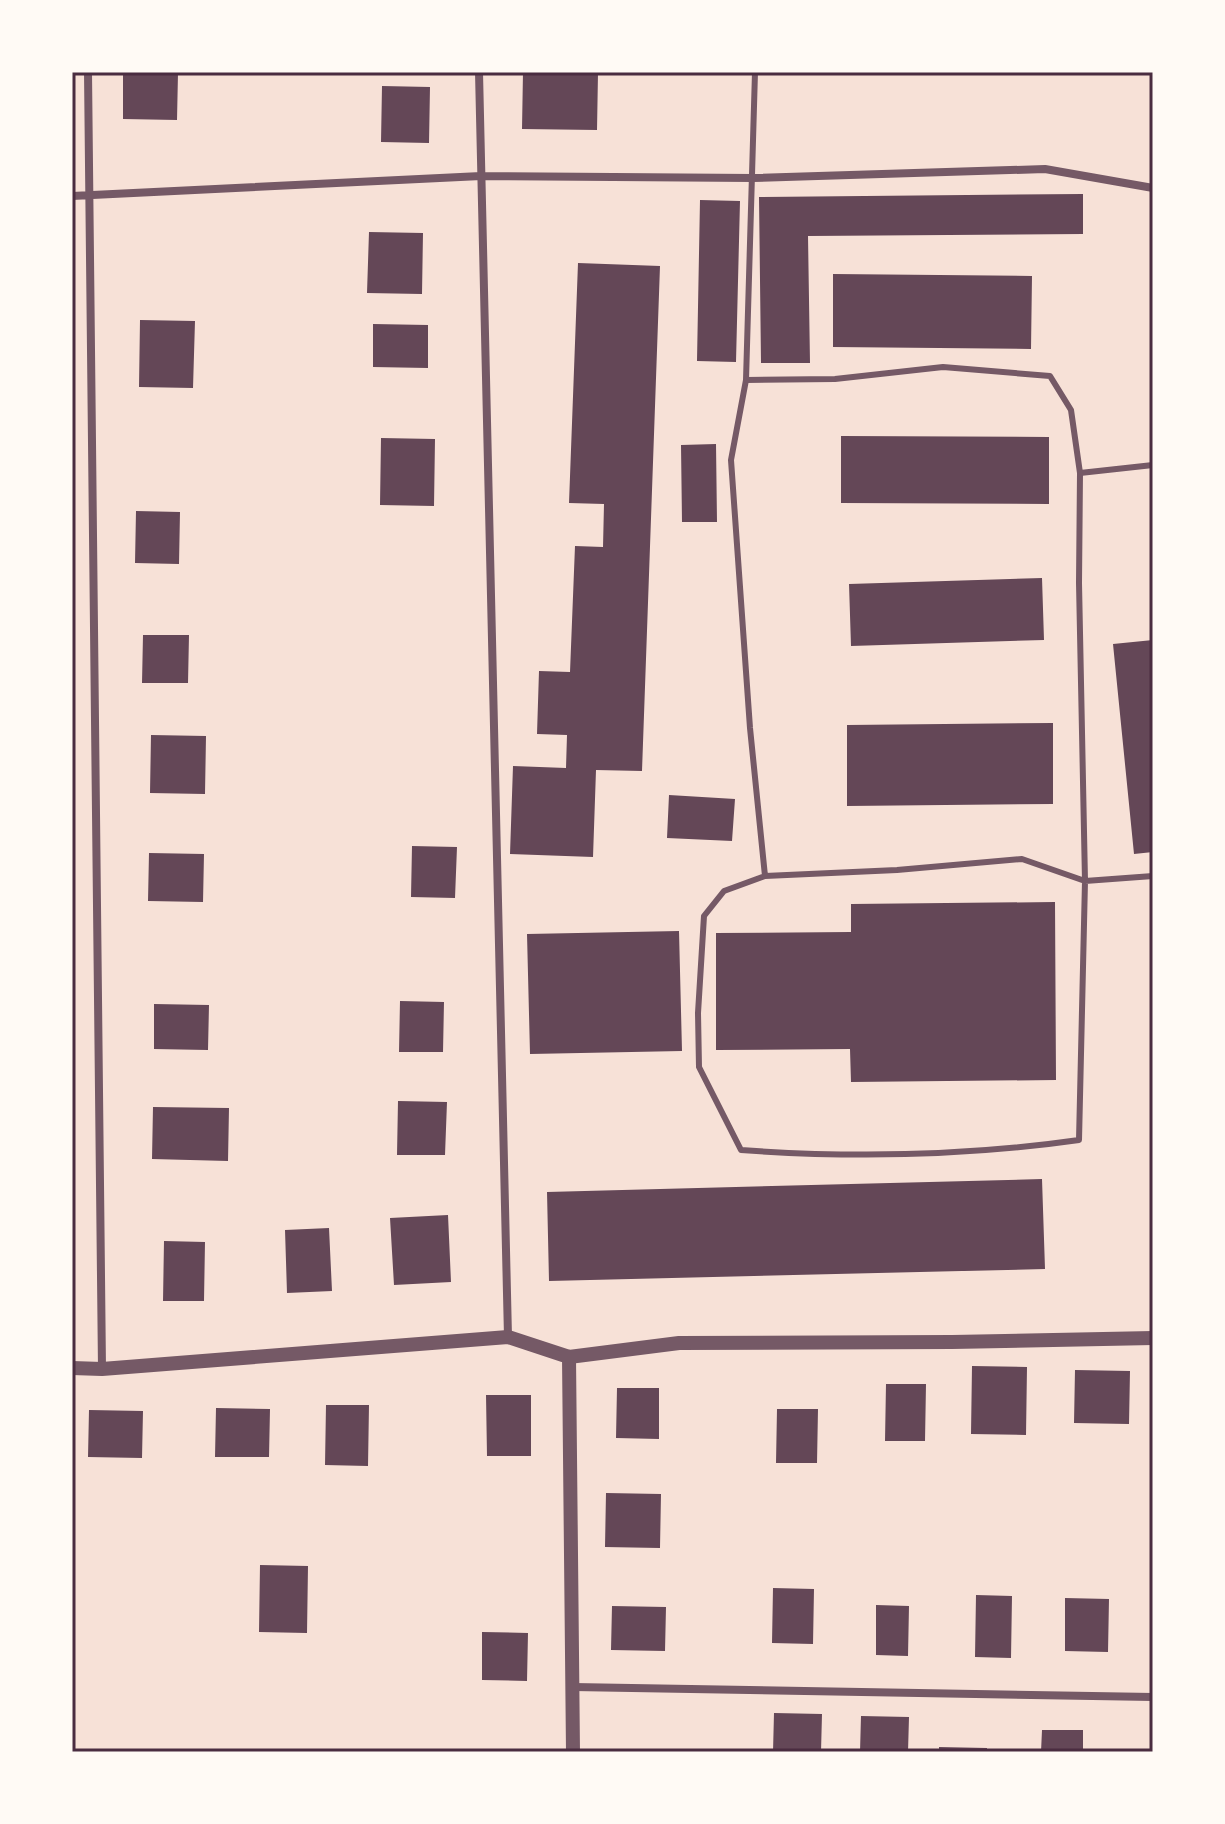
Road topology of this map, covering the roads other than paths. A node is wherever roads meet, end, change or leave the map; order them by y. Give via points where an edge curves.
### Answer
1 (88, 72) edge
2 (479, 72) edge
3 (755, 72) edge
4 (481, 176) junction
5 (753, 178) junction
6 (1153, 188) edge
7 (91, 195) junction
8 (72, 196) edge
9 (746, 380) junction
10 (1153, 465) edge
11 (1080, 473) junction
12 (765, 876) junction
13 (1153, 876) edge
14 (1085, 881) junction
15 (508, 1337) junction
16 (1153, 1338) edge
17 (569, 1357) junction
18 (72, 1368) edge
19 (102, 1369) junction
20 (573, 1687) junction
21 (1153, 1697) edge
22 (573, 1752) edge

1 - 7 street
2 - 4 street
3 - 5 lane
4 - 5 street
4 - 7 street
4 - 15 street
5 - 6 street via 1045,169
5 - 9 lane
7 - 8 street
7 - 19 street
9 - 11 lane via 835,379 943,367 1050,376 1071,410
9 - 12 lane via 731,460
10 - 11 lane
11 - 14 lane
12 - 14 lane via 1022,859
12 - 14 lane via 724,891 704,916 699,1067 741,1150 816,1155 1014,1150 1079,1140
13 - 14 lane
15 - 17 street
15 - 19 street
16 - 17 street via 679,1343
17 - 20 street
18 - 19 street
20 - 21 street
20 - 22 street

